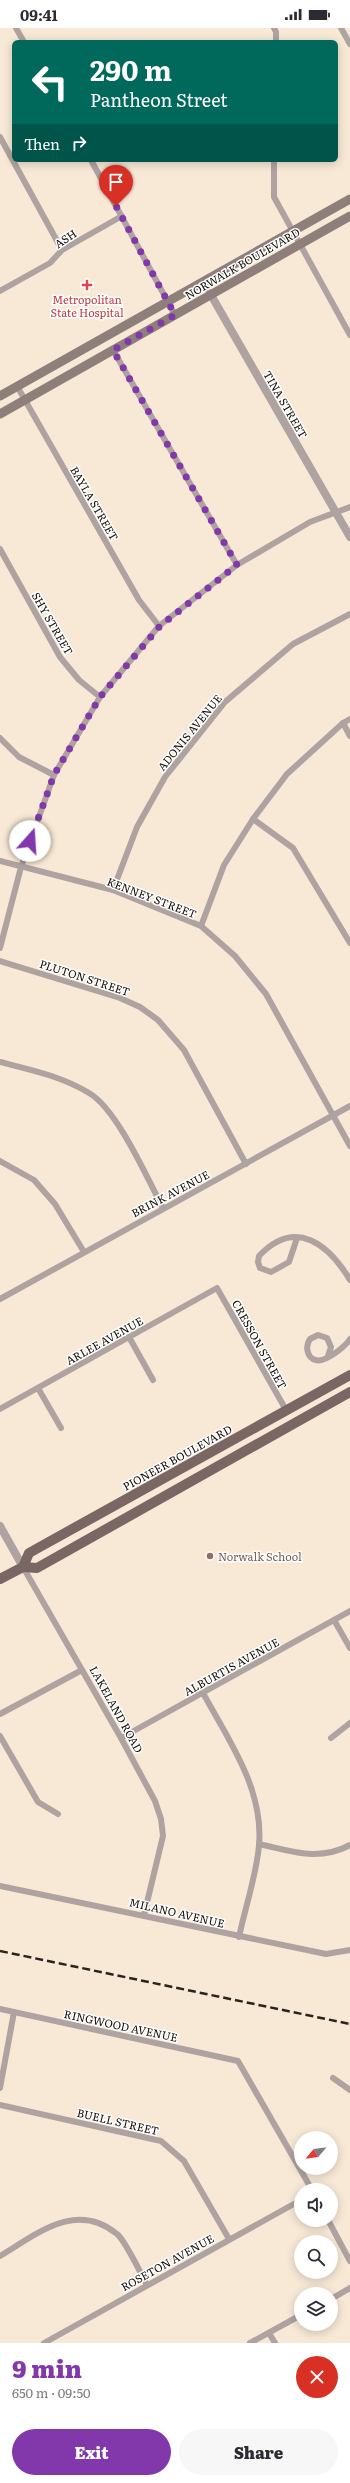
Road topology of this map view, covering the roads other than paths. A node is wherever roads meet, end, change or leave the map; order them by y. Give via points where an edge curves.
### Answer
1 (16, 28) edge
2 (274, 28) edge
3 (341, 28) edge
4 (23, 40) edge
5 (276, 40) edge
6 (350, 44) edge
7 (0, 137) edge
8 (12, 159) edge
9 (14, 162) edge
10 (92, 162) edge
11 (274, 162) edge
12 (350, 199) edge
13 (122, 216) junction
14 (350, 216) edge
15 (292, 232) junction
16 (300, 244) junction
17 (62, 250) junction
18 (203, 282) junction
19 (0, 291) edge
20 (211, 295) junction
21 (168, 302) junction
22 (175, 315) junction
23 (350, 334) edge
24 (113, 350) junction
25 (17, 386) junction
26 (0, 396) edge
27 (24, 400) junction
28 (0, 414) edge
29 (350, 507) edge
30 (336, 512) junction
31 (350, 537) edge
32 (0, 549) edge
33 (237, 565) junction
34 (350, 614) edge
35 (160, 626) junction
36 (100, 697) junction
37 (350, 719) edge
38 (343, 723) junction
39 (350, 736) edge
40 (0, 738) edge
41 (54, 775) junction
42 (253, 819) junction
43 (0, 861) edge
44 (21, 867) junction
45 (113, 890) junction
46 (201, 926) junction
47 (350, 943) edge
48 (0, 948) edge
49 (0, 961) edge
50 (0, 1062) edge
51 (350, 1106) edge
52 (333, 1115) junction
53 (350, 1146) edge
54 (0, 1161) edge
55 (246, 1164) junction
56 (163, 1208) junction
57 (297, 1238) junction
58 (84, 1252) junction
59 (350, 1280) edge
60 (217, 1288) joint
61 (0, 1299) edge
62 (129, 1337) junction
63 (350, 1339) edge
64 (328, 1356) junction
65 (350, 1375) edge
66 (153, 1380) dead end
67 (38, 1388) junction
68 (350, 1392) edge
69 (0, 1409) edge
70 (286, 1410) junction
71 (61, 1428) dead end
72 (0, 1526) edge
73 (23, 1567) junction
74 (0, 1579) edge
75 (350, 1611) edge
76 (334, 1620) junction
77 (350, 1648) edge
78 (82, 1670) junction
79 (203, 1693) junction
80 (0, 1714) edge
81 (350, 1723) edge
82 (0, 1736) edge
83 (121, 1738) junction
84 (331, 1738) dead end
85 (58, 1814) dead end
86 (259, 1844) junction
87 (350, 1845) edge
88 (0, 1886) edge
89 (144, 1915) junction
90 (239, 1937) junction
91 (350, 1950) edge
92 (0, 2009) edge
93 (14, 2012) junction
94 (333, 2078) dead end
95 (0, 2088) edge
96 (350, 2090) edge
97 (0, 2105) edge
98 (308, 2183) edge
99 (294, 2204) edge
100 (332, 2227) edge
101 (229, 2239) junction
102 (0, 2256) edge
103 (350, 2260) edge
104 (147, 2285) junction
105 (350, 2288) edge
106 (338, 2295) edge
107 (294, 2319) edge
108 (269, 2333) junction
109 (44, 2343) edge
110 (250, 2343) edge
111 (275, 2343) edge

1 - 4 street
2 - 5 street
3 - 6 street
7 - 8 street
9 - 17 street
10 - 13 street
11 - 15 street via 274,197
12 - 15 main road, NORWALK BOULEVARD
13 - 17 street, ASH
13 - 21 street
14 - 16 main road, NORWALK BOULEVARD
15 - 16 street
15 - 18 main road, NORWALK BOULEVARD
16 - 20 main road, NORWALK BOULEVARD
16 - 23 street
17 - 19 street, ASH via 50,263
18 - 20 street, TINA STREET
18 - 21 main road, NORWALK BOULEVARD
20 - 22 main road, NORWALK BOULEVARD
20 - 30 street, TINA STREET
21 - 22 street
21 - 25 main road, NORWALK BOULEVARD
22 - 24 main road, NORWALK BOULEVARD
24 - 27 main road, NORWALK BOULEVARD
24 - 33 street
25 - 26 main road, NORWALK BOULEVARD
25 - 27 street, BAYLA STREET
27 - 28 main road, NORWALK BOULEVARD
27 - 35 street, BAYLA STREET via 139,600
29 - 30 street
30 - 31 street, TINA STREET
30 - 33 street via 310,522
32 - 36 street, SHY STREET via 60,657 79,680
33 - 35 street
34 - 45 street, ADONIS AVENUE via 293,644 225,702 165,777 137,827
35 - 36 street
36 - 41 street
37 - 38 street
38 - 39 street
38 - 42 street via 287,774
40 - 41 street via 19,757
41 - 44 street
42 - 46 street via 224,865
42 - 47 street via 293,848
43 - 44 street, KENNEY STREET
44 - 45 street, KENNEY STREET
44 - 48 street
45 - 46 street, KENNEY STREET
46 - 52 street, KENNEY STREET via 235,956 266,994
49 - 55 street, PLUTON STREET via 120,998 140,1007 158,1020 184,1050
50 - 56 street via 52,1075 91,1093 118,1123
51 - 52 street, BRINK AVENUE
52 - 53 street, KENNEY STREET
52 - 55 street, BRINK AVENUE
54 - 58 street via 34,1180 56,1204
55 - 56 street, BRINK AVENUE
56 - 58 street, BRINK AVENUE
57 - 57 street via 289,1262 271,1272 260,1268 258,1259 263,1251 281,1241
57 - 59 street via 311,1239 327,1249
58 - 61 street, BRINK AVENUE
60 - 62 street, ARLEE AVENUE
60 - 70 street, CRESSON STREET
62 - 66 street
62 - 67 street, ARLEE AVENUE
63 - 64 street
64 - 64 street via 331,1347 327,1338 318,1335 310,1339 306,1348 310,1357 319,1360
65 - 70 main road, PIONEER BOULEVARD
67 - 69 street, ARLEE AVENUE
67 - 71 street
68 - 73 main road via 37,1568
70 - 73 main road, PIONEER BOULEVARD via 29,1553
72 - 73 street, LAKELAND ROAD
73 - 74 main road
73 - 78 street, LAKELAND ROAD
75 - 76 street, ALBURTIS AVENUE
76 - 77 street
76 - 79 street, ALBURTIS AVENUE
78 - 80 street
78 - 83 street, LAKELAND ROAD
79 - 83 street, ALBURTIS AVENUE
79 - 86 street via 241,1762 252,1791
81 - 84 street
82 - 85 street via 38,1802
83 - 89 street, LAKELAND ROAD via 161,1819 163,1836
86 - 87 street via 312,1855 326,1855
86 - 90 street
88 - 89 street, MILANO AVENUE
89 - 90 street, MILANO AVENUE
90 - 91 street, MILANO AVENUE via 326,1954
92 - 93 street, RINGWOOD AVENUE
93 - 95 street
93 - 98 street, RINGWOOD AVENUE via 238,2061
94 - 96 street
97 - 101 street, BUELL STREET via 161,2141 184,2161
99 - 101 street, ROSETON AVENUE
100 - 103 street
101 - 104 street, ROSETON AVENUE
102 - 104 street via 61,2221 91,2220 118,2234
104 - 109 street, ROSETON AVENUE
105 - 106 street
107 - 108 street
108 - 110 street
108 - 111 street

